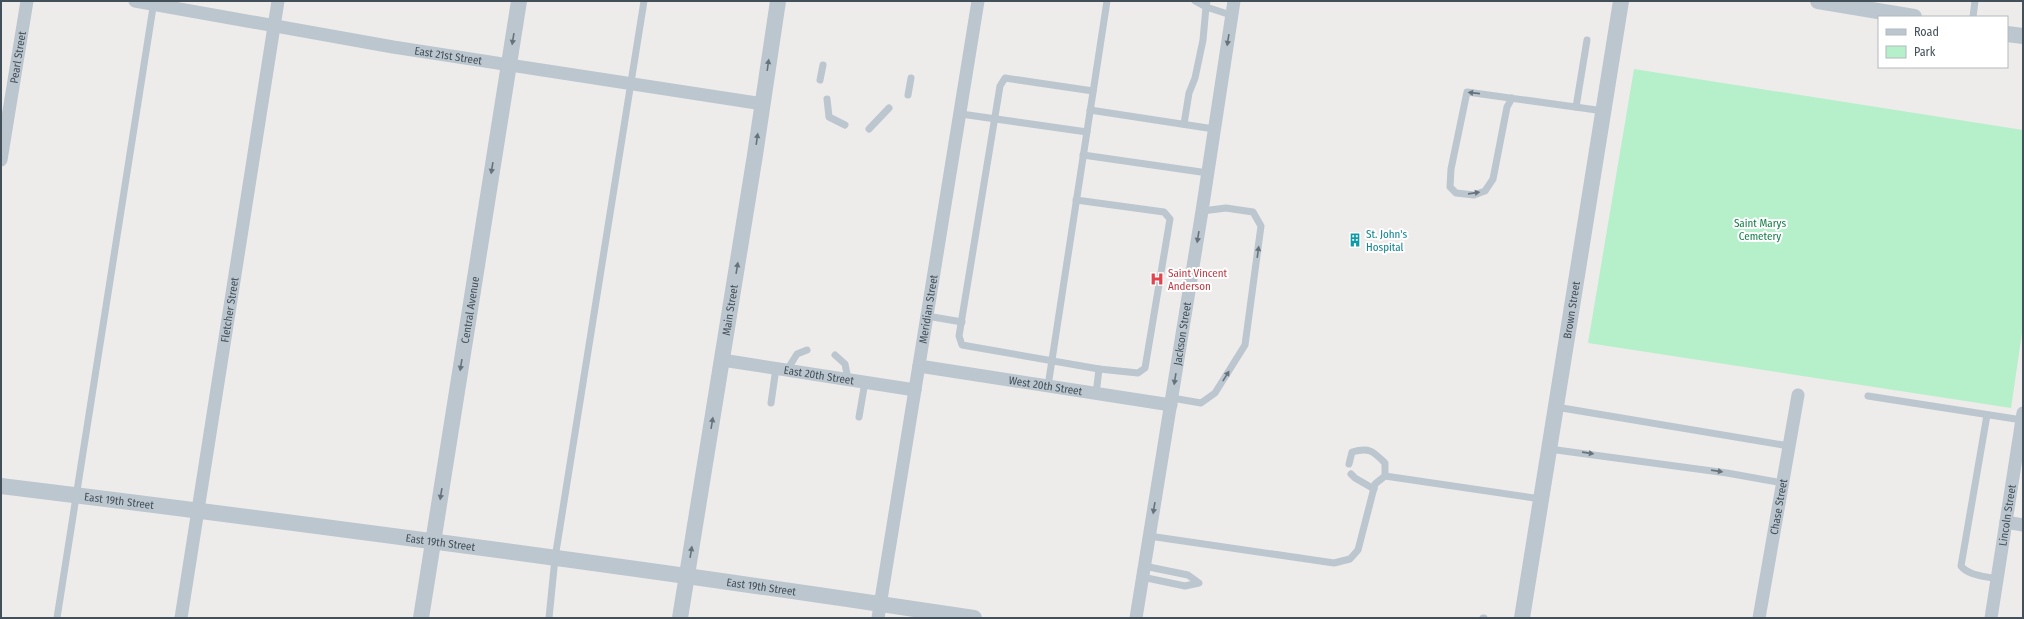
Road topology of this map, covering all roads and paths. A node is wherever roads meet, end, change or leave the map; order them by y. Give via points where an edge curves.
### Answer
1 (27, 1) edge
2 (135, 1) edge
3 (278, 1) edge
4 (519, 1) edge
5 (644, 1) edge
6 (778, 1) edge
7 (978, 1) edge
8 (1107, 1) edge
9 (1195, 1) edge
10 (1234, 1) edge
11 (1621, 1) edge
12 (1818, 1) edge
13 (1975, 1) edge
14 (154, 3) edge
15 (1207, 4) edge
16 (1857, 4) edge
17 (1232, 15) junction
18 (1910, 16) edge
19 (1973, 16) edge
20 (275, 25) junction
21 (2008, 34) edge
22 (2023, 36) edge
23 (1587, 40) dead end
24 (509, 64) junction
25 (822, 65) dead end
26 (911, 78) dead end
27 (820, 80) dead end
28 (630, 83) junction
29 (1093, 91) junction
30 (908, 96) dead end
31 (1512, 98) junction
32 (827, 99) dead end
33 (763, 104) junction
34 (1576, 107) junction
35 (889, 108) dead end
36 (1090, 110) junction
37 (1604, 111) junction
38 (961, 114) junction
39 (995, 119) junction
40 (1184, 124) junction
41 (845, 125) dead end
42 (869, 129) dead end
43 (1214, 129) junction
44 (1087, 132) junction
45 (1083, 155) junction
46 (1, 160) edge
47 (1208, 173) junction
48 (1076, 200) junction
49 (1202, 211) junction
50 (928, 316) junction
51 (962, 322) junction
52 (807, 350) dead end
53 (835, 355) dead end
54 (722, 360) junction
55 (1052, 360) junction
56 (919, 366) junction
57 (782, 369) junction
58 (1099, 369) junction
59 (848, 379) junction
60 (865, 382) junction
61 (1048, 386) junction
62 (915, 390) junction
63 (1096, 394) junction
64 (1798, 395) dead end
65 (1868, 396) dead end
66 (1171, 402) junction
67 (770, 403) dead end
68 (1556, 407) junction
69 (1987, 415) junction
70 (859, 417) dead end
71 (2022, 417) edge
72 (1789, 446) junction
73 (1549, 449) junction
74 (1349, 464) dead end
75 (1351, 474) dead end
76 (1385, 476) junction
77 (1782, 483) junction
78 (1, 486) edge
79 (1374, 489) junction
80 (75, 496) junction
81 (1541, 499) junction
82 (197, 510) junction
83 (2006, 522) junction
84 (2023, 525) edge
85 (1149, 536) junction
86 (433, 542) junction
87 (555, 558) junction
88 (1143, 572) junction
89 (687, 576) junction
90 (1997, 578) junction
91 (879, 611) edge
92 (57, 618) edge
93 (181, 618) edge
94 (422, 618) edge
95 (549, 618) edge
96 (680, 618) edge
97 (974, 618) edge
98 (1136, 618) edge
99 (1522, 618) edge
100 (1759, 618) edge
101 (1991, 618) edge

1 - 46 street, Pearl Street
2 - 14 street, East 21st Street
3 - 20 street, Fletcher Street
4 -> 24 street, Central Avenue
5 - 28 lane
33 -> 6 street, Main Street
7 - 38 street, Meridian Street
8 - 29 lane
9 - 15 lane
10 - 17 street, Jackson Street
11 - 37 street, Brown Street
12 - 16 street
13 - 19 lane
14 - 20 street, East 21st Street
14 - 80 lane
15 - 17 lane
15 - 40 lane via 1196,78 1189,93
16 - 18 street
17 -> 43 street, Jackson Street
20 - 24 street, East 21st Street via 393,47
20 - 82 street, Fletcher Street
21 - 22 street
23 - 34 lane
24 - 28 street, East 21st Street
24 -> 86 street, Central Avenue
25 - 27 lane
26 - 30 lane
28 - 33 street, East 21st Street
28 - 87 lane
29 - 36 lane
29 - 39 lane via 1005,78 1000,86
31 -> 31 lane via 1467,92 1450,169 1450,187 1456,193 1474,195 1485,191 1493,179 1507,107
31 - 34 lane
32 - 41 lane via 829,117
54 -> 33 street, Main Street
34 - 37 lane
35 - 42 lane
36 - 40 lane
36 - 44 lane
37 - 68 street, Brown Street
38 - 39 lane
38 - 50 street, Meridian Street
39 - 44 lane
39 - 51 lane
40 - 43 lane
43 - 47 street, Jackson Street
44 - 45 lane
45 - 47 lane
45 - 48 lane
47 - 49 street, Jackson Street
48 - 55 lane
48 - 58 lane via 1164,212 1170,219 1145,368 1138,374
49 -> 66 street, Jackson Street
66 -> 49 lane via 1201,403 1215,393 1245,345 1261,226 1253,212 1226,208
50 - 51 lane
50 - 56 street, Meridian Street
51 - 55 lane via 962,345
52 - 57 lane via 797,354
53 - 59 lane via 845,364
54 - 57 street, East 20th Street
89 -> 54 street, Main Street
55 - 58 lane
55 - 61 lane
56 - 61 street, West 20th Street
56 - 62 street, Meridian Street
57 - 59 street, East 20th Street
57 - 67 lane
58 - 63 lane
59 - 60 street, East 20th Street
60 - 62 street, East 20th Street
60 - 70 lane
61 - 63 street, West 20th Street
62 - 91 street, Meridian Street
63 - 66 street, West 20th Street
64 - 72 street, Chase Street
65 - 69 lane
66 -> 85 street, Jackson Street
68 - 72 lane
68 - 73 street, Brown Street
69 - 71 lane
69 - 90 lane via 1961,566 1965,571
71 - 83 street, Lincoln Street
72 - 77 street, Chase Street
73 -> 77 lane
73 - 81 street, Brown Street
74 - 76 lane via 1352,452 1364,449 1375,453 1385,464
75 - 79 lane
76 - 79 lane via 1375,484
76 - 81 lane
77 - 100 street, Chase Street
78 - 80 street, East 19th Street
79 - 85 lane via 1358,550 1350,559 1334,563
80 - 82 street, East 19th Street
80 - 92 lane
81 - 99 street, Brown Street
82 - 86 street, East 19th Street
82 - 93 street, Fletcher Street
83 - 84 street
83 - 90 street, Lincoln Street
85 - 88 street, Jackson Street
86 - 87 street, East 19th Street
86 - 94 street, Central Avenue
87 - 89 street, East 19th Street
87 - 95 lane
88 - 88 lane via 1185,586 1199,583 1188,575
88 - 98 street, Jackson Street
89 - 91 street, East 19th Street
89 - 96 street, Main Street
90 - 101 street, Lincoln Street
91 - 97 street, East 19th Street

